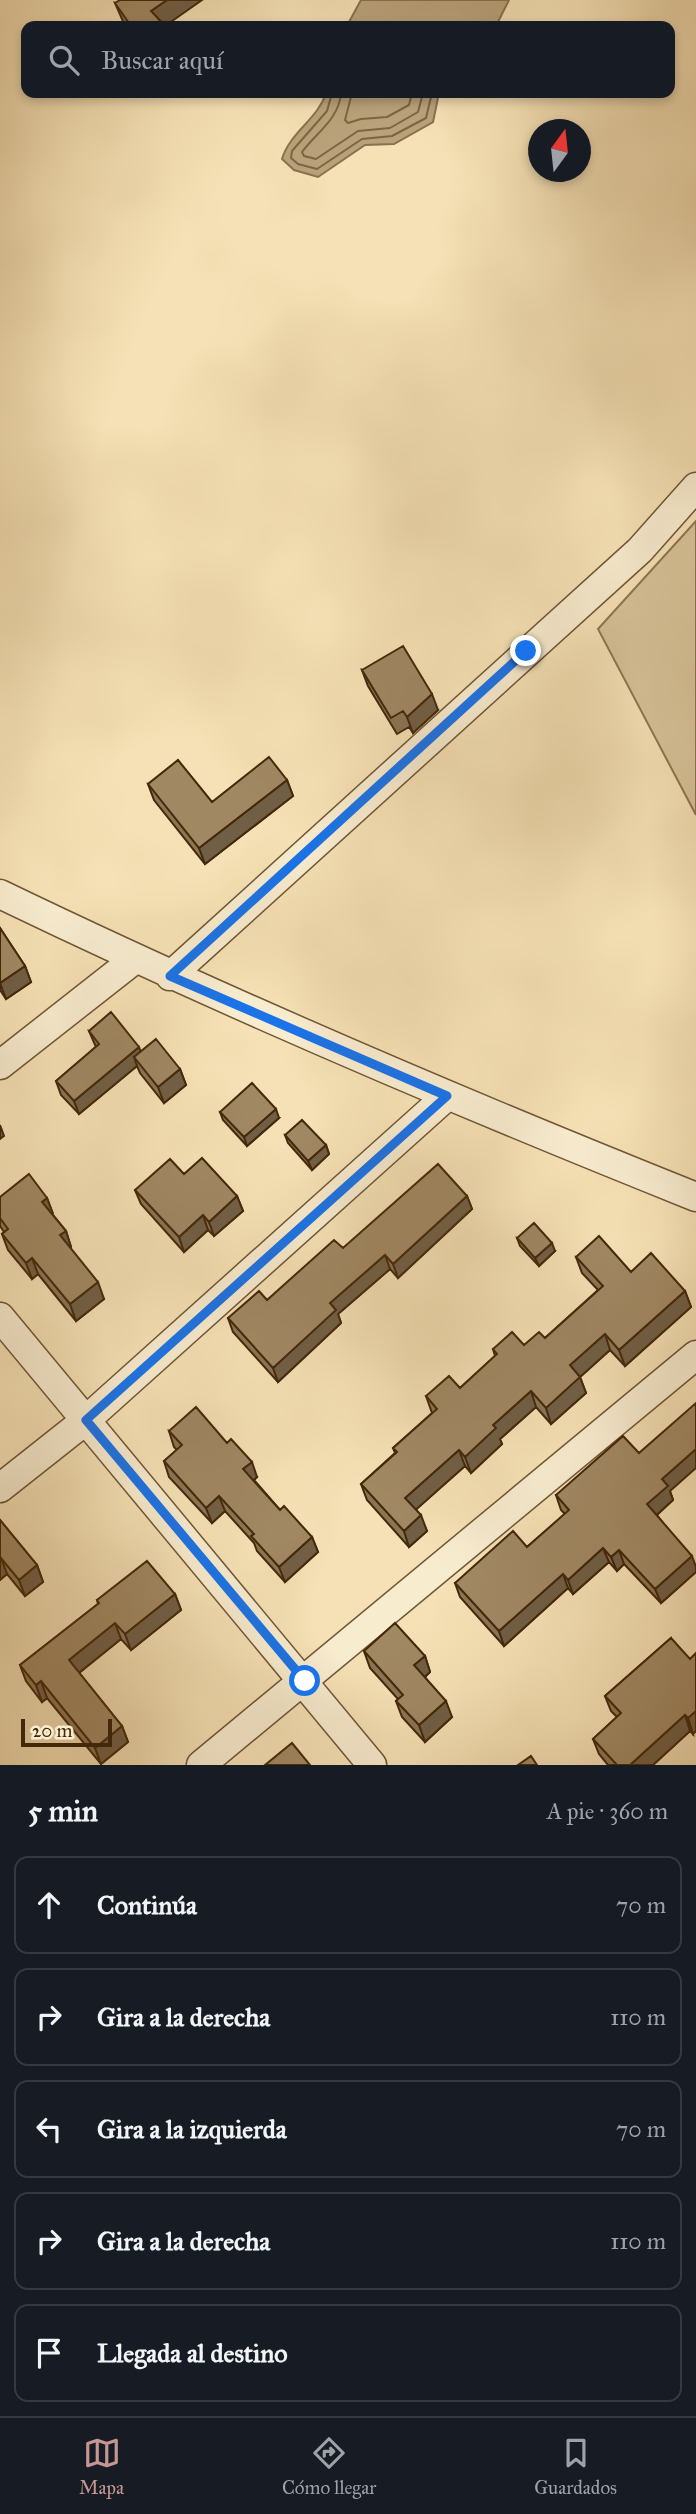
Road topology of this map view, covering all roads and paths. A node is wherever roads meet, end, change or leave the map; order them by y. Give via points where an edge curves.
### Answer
1 (696, 488) edge
2 (0, 894) edge
3 (135, 959) junction
4 (170, 976) junction
5 (0, 1065) edge
6 (447, 1096) junction
7 (696, 1197) edge
8 (0, 1317) edge
9 (696, 1355) edge
10 (86, 1420) junction
11 (0, 1488) edge
12 (305, 1681) junction
13 (201, 1765) edge
14 (372, 1765) edge

1 - 4 street via 639,550
2 - 3 street
3 - 4 street
3 - 5 street
4 - 6 street
6 - 7 street
6 - 10 street
8 - 10 street
9 - 12 street
10 - 11 street
10 - 12 street
12 - 13 street
12 - 14 street

